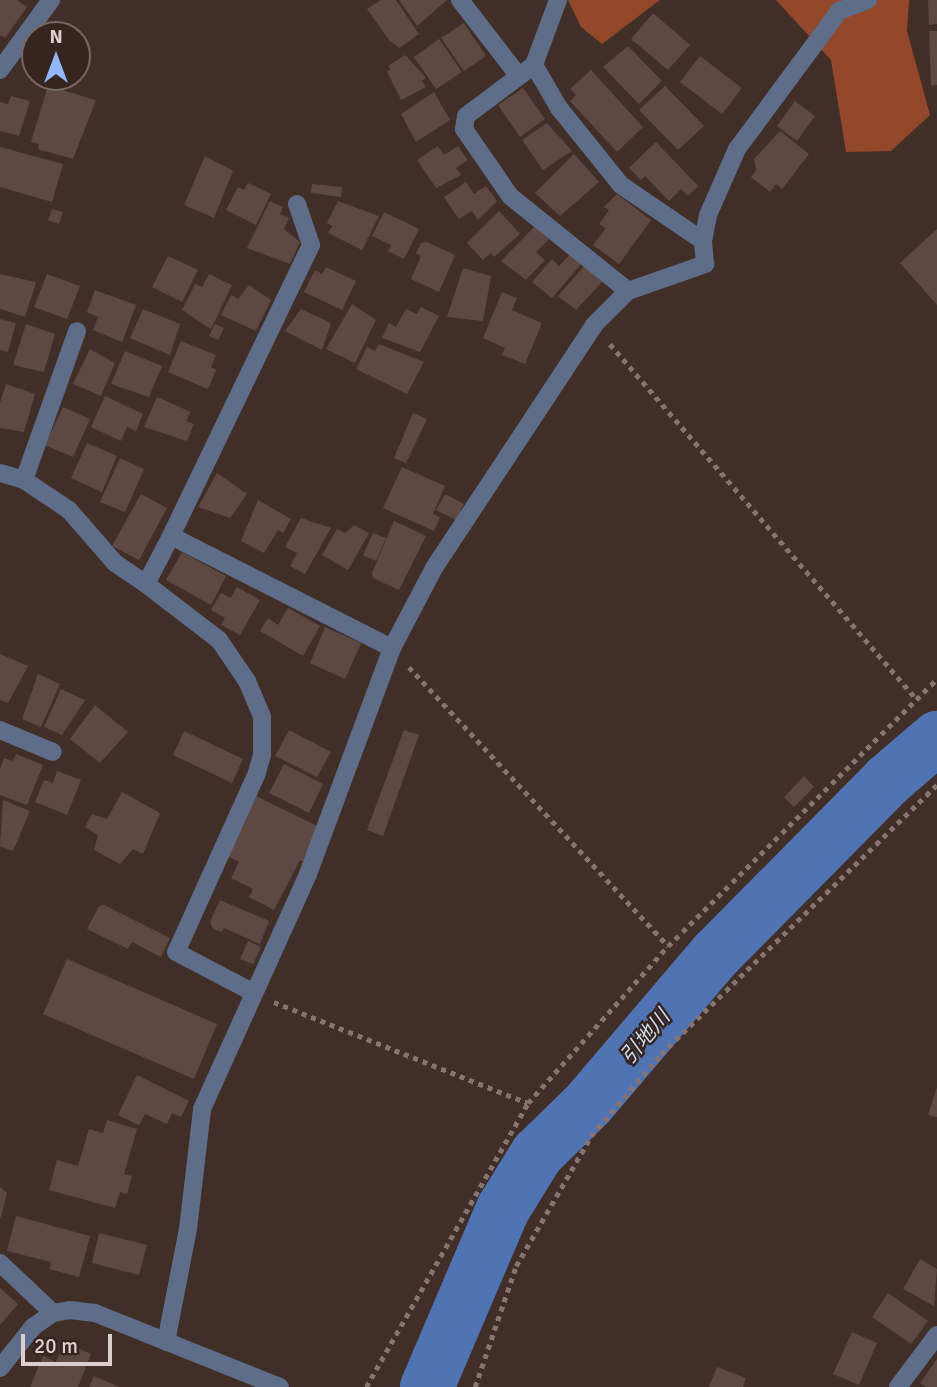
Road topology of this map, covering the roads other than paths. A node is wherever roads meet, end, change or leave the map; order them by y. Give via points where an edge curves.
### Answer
1 (51, 0) edge
2 (460, 0) edge
3 (558, 0) edge
4 (868, 0) edge
5 (534, 65) junction
6 (0, 70) edge
7 (518, 75) junction
8 (297, 204) dead end
9 (703, 240) junction
10 (628, 291) junction
11 (77, 331) dead end
12 (0, 473) edge
13 (24, 480) junction
14 (171, 536) junction
15 (146, 584) junction
16 (391, 648) junction
17 (0, 730) edge
18 (53, 752) dead end
19 (254, 993) junction
20 (0, 1263) edge
21 (53, 1313) junction
22 (937, 1335) edge
23 (166, 1342) junction
24 (0, 1368) edge
25 (280, 1387) edge
26 (898, 1387) edge

1 - 6 street
2 - 7 street
3 - 5 street
4 - 9 street via 839,11 737,149 708,215
5 - 7 street
5 - 9 street via 559,108 621,185
7 - 10 street via 466,116 464,129 510,196
8 - 14 street via 311,245
9 - 10 street via 705,264
10 - 16 street via 594,325 434,568
11 - 13 street
12 - 13 street
13 - 15 street via 69,510 115,563
14 - 15 street
14 - 16 street
15 - 19 street via 219,640 247,681 262,716 260,764 177,952
16 - 19 street via 308,874
17 - 18 street
19 - 23 street via 202,1109 188,1229
20 - 21 street
21 - 23 street via 95,1313
21 - 24 street via 33,1327
22 - 26 street
23 - 25 street

